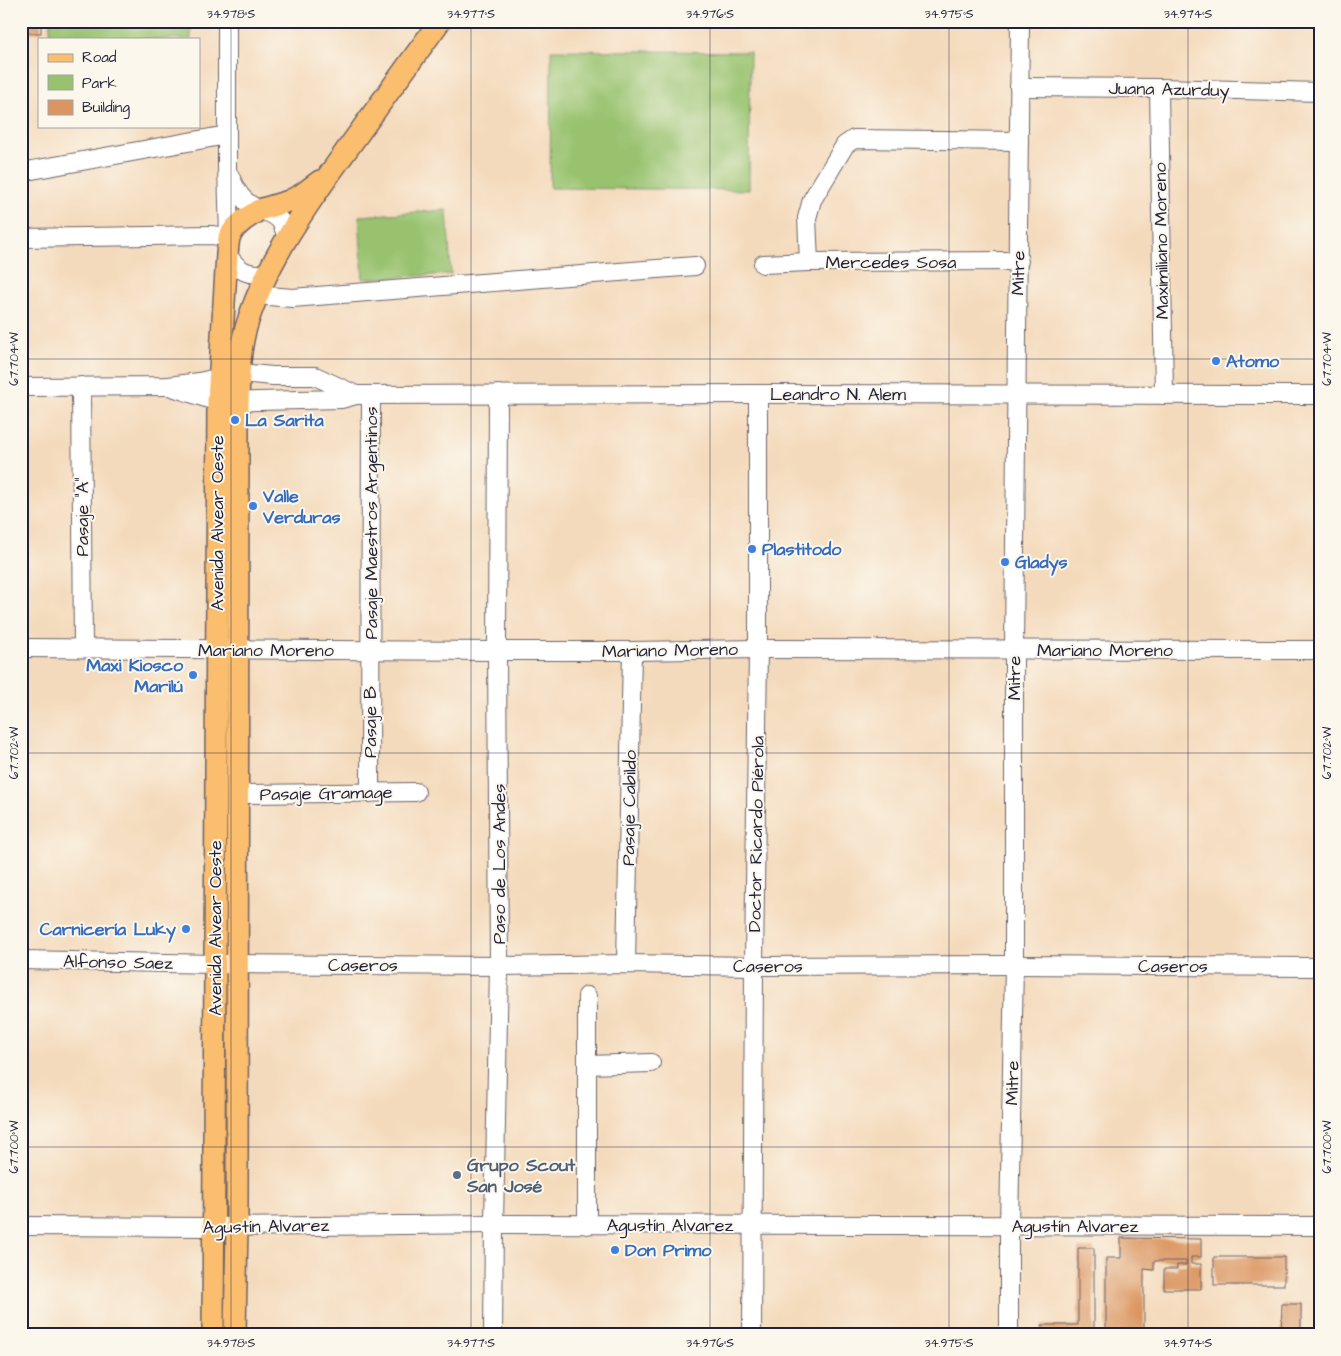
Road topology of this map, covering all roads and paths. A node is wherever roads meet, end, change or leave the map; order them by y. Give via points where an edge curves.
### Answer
1 (227, 21) edge
2 (440, 21) edge
3 (1020, 21) edge
4 (1019, 87) junction
5 (1159, 88) junction
6 (1320, 92) edge
7 (227, 135) junction
8 (1018, 141) junction
9 (227, 166) junction
10 (21, 172) edge
11 (330, 173) junction
12 (259, 210) junction
13 (21, 238) edge
14 (287, 238) junction
15 (228, 246) junction
16 (1018, 261) junction
17 (809, 262) junction
18 (763, 264) dead end
19 (695, 266) dead end
20 (268, 274) junction
21 (258, 295) junction
22 (229, 375) junction
23 (81, 386) junction
24 (169, 386) junction
25 (21, 387) edge
26 (498, 394) junction
27 (758, 394) junction
28 (1017, 394) junction
29 (364, 395) junction
30 (1164, 395) junction
31 (1320, 395) edge
32 (228, 402) junction
33 (21, 648) edge
34 (83, 648) junction
35 (758, 649) junction
36 (227, 650) junction
37 (371, 650) junction
38 (1014, 650) junction
39 (1320, 650) edge
40 (632, 651) junction
41 (497, 652) junction
42 (416, 792) dead end
43 (370, 793) junction
44 (237, 794) junction
45 (21, 960) edge
46 (215, 964) junction
47 (237, 964) junction
48 (626, 964) junction
49 (1014, 965) junction
50 (499, 966) junction
51 (754, 966) junction
52 (1320, 967) edge
53 (587, 996) dead end
54 (651, 1063) dead end
55 (587, 1065) junction
56 (494, 1224) junction
57 (587, 1224) junction
58 (753, 1225) junction
59 (21, 1226) edge
60 (237, 1226) junction
61 (1009, 1226) junction
62 (1320, 1226) edge
63 (213, 1227) junction
64 (213, 1335) edge
65 (235, 1335) edge
66 (493, 1335) edge
67 (752, 1335) edge
68 (1009, 1335) edge

1 - 7 street
2 - 11 main road, Avenida Alvear Oeste
3 - 4 street, Mitre
4 - 5 street, Juana Azurduy
4 - 8 street, Mitre
5 - 6 street, Juana Azurduy
5 - 30 street, Maximiliano Moreno
7 - 9 street
7 - 10 street
8 - 16 street, Mitre
8 - 17 street via 854,139 845,145 812,200 807,218
9 - 12 street via 241,198
9 - 15 street
11 - 12 main road via 300,195
11 - 14 main road, Avenida Alvear Oeste
12 - 14 street via 272,214 281,222
12 - 15 main road via 235,228
13 - 15 street via 211,235
14 - 20 main road, Avenida Alvear Oeste
15 - 20 street via 235,266 255,274
15 - 22 main road, Avenida Alvear Oeste
16 - 17 street, Mercedes Sosa
16 - 28 street, Mitre
17 - 18 street, Mercedes Sosa
19 - 21 street via 292,298
20 - 21 main road, Avenida Alvear Oeste
21 - 22 main road, Avenida Alvear Oeste
22 - 24 street, Leandro N. Alem
22 - 29 street, Leandro N. Alem via 315,376
22 - 32 main road, Avenida Alvear Oeste
23 - 24 street, Leandro N. Alem
23 - 25 street, Leandro N. Alem
23 - 34 street, Pasaje "A"
24 - 32 street, Leandro N. Alem
26 - 27 street, Leandro N. Alem
26 - 29 street, Leandro N. Alem
26 - 41 street, Paso de Los Andes
27 - 28 street, Leandro N. Alem
27 - 35 street, Doctor Ricardo Piérola
28 - 30 street, Leandro N. Alem
28 - 38 street, Mitre
29 - 32 street, Leandro N. Alem via 341,399
29 - 37 street, Pasaje Maestros Argentinos
30 - 31 street, Leandro N. Alem
32 - 36 main road, Avenida Alvear Oeste
33 - 34 street, Mariano Moreno
34 - 36 street, Mariano Moreno
35 - 38 street, Mariano Moreno
35 - 40 street, Mariano Moreno
35 - 51 street, Doctor Ricardo Piérola
36 - 37 street, Mariano Moreno
36 - 44 main road, Avenida Alvear Oeste
36 - 46 main road, Avenida Alvear Oeste
37 - 41 street, Mariano Moreno
37 - 43 street, Pasaje B
38 - 39 street, Mariano Moreno
38 - 49 street, Mitre
40 - 41 street, Mariano Moreno
40 - 48 street, Pasaje Cabildo
41 - 50 street, Paso de Los Andes
42 - 43 street, Pasaje Gramage
43 - 44 street, Pasaje Gramage
44 - 47 main road, Avenida Alvear Oeste
45 - 46 street, Alfonso Saez
46 - 47 street, Caseros
46 - 63 main road, Avenida Alvear Oeste
47 - 50 street, Caseros
47 - 60 main road, Avenida Alvear Oeste
48 - 50 street, Caseros
48 - 51 street, Caseros
49 - 51 street, Caseros
49 - 52 street, Caseros
49 - 61 street, Mitre
50 - 56 street, Paso de Los Andes
51 - 58 street, Doctor Ricardo Piérola
53 - 55 street
54 - 55 street
55 - 57 street
56 - 57 street, Agustín Alvarez
56 - 60 street, Agustín Alvarez
56 - 66 street, Paso de Los Andes
57 - 58 street, Agustín Alvarez
58 - 61 street, Agustín Alvarez
58 - 67 street, Doctor Ricardo Piérola
59 - 63 street, Agustín Alvarez
60 - 63 street, Agustín Alvarez
60 - 65 main road, Avenida Alvear Oeste
61 - 62 street, Agustín Alvarez
61 - 68 street, Mitre
63 - 64 main road, Avenida Alvear Oeste

